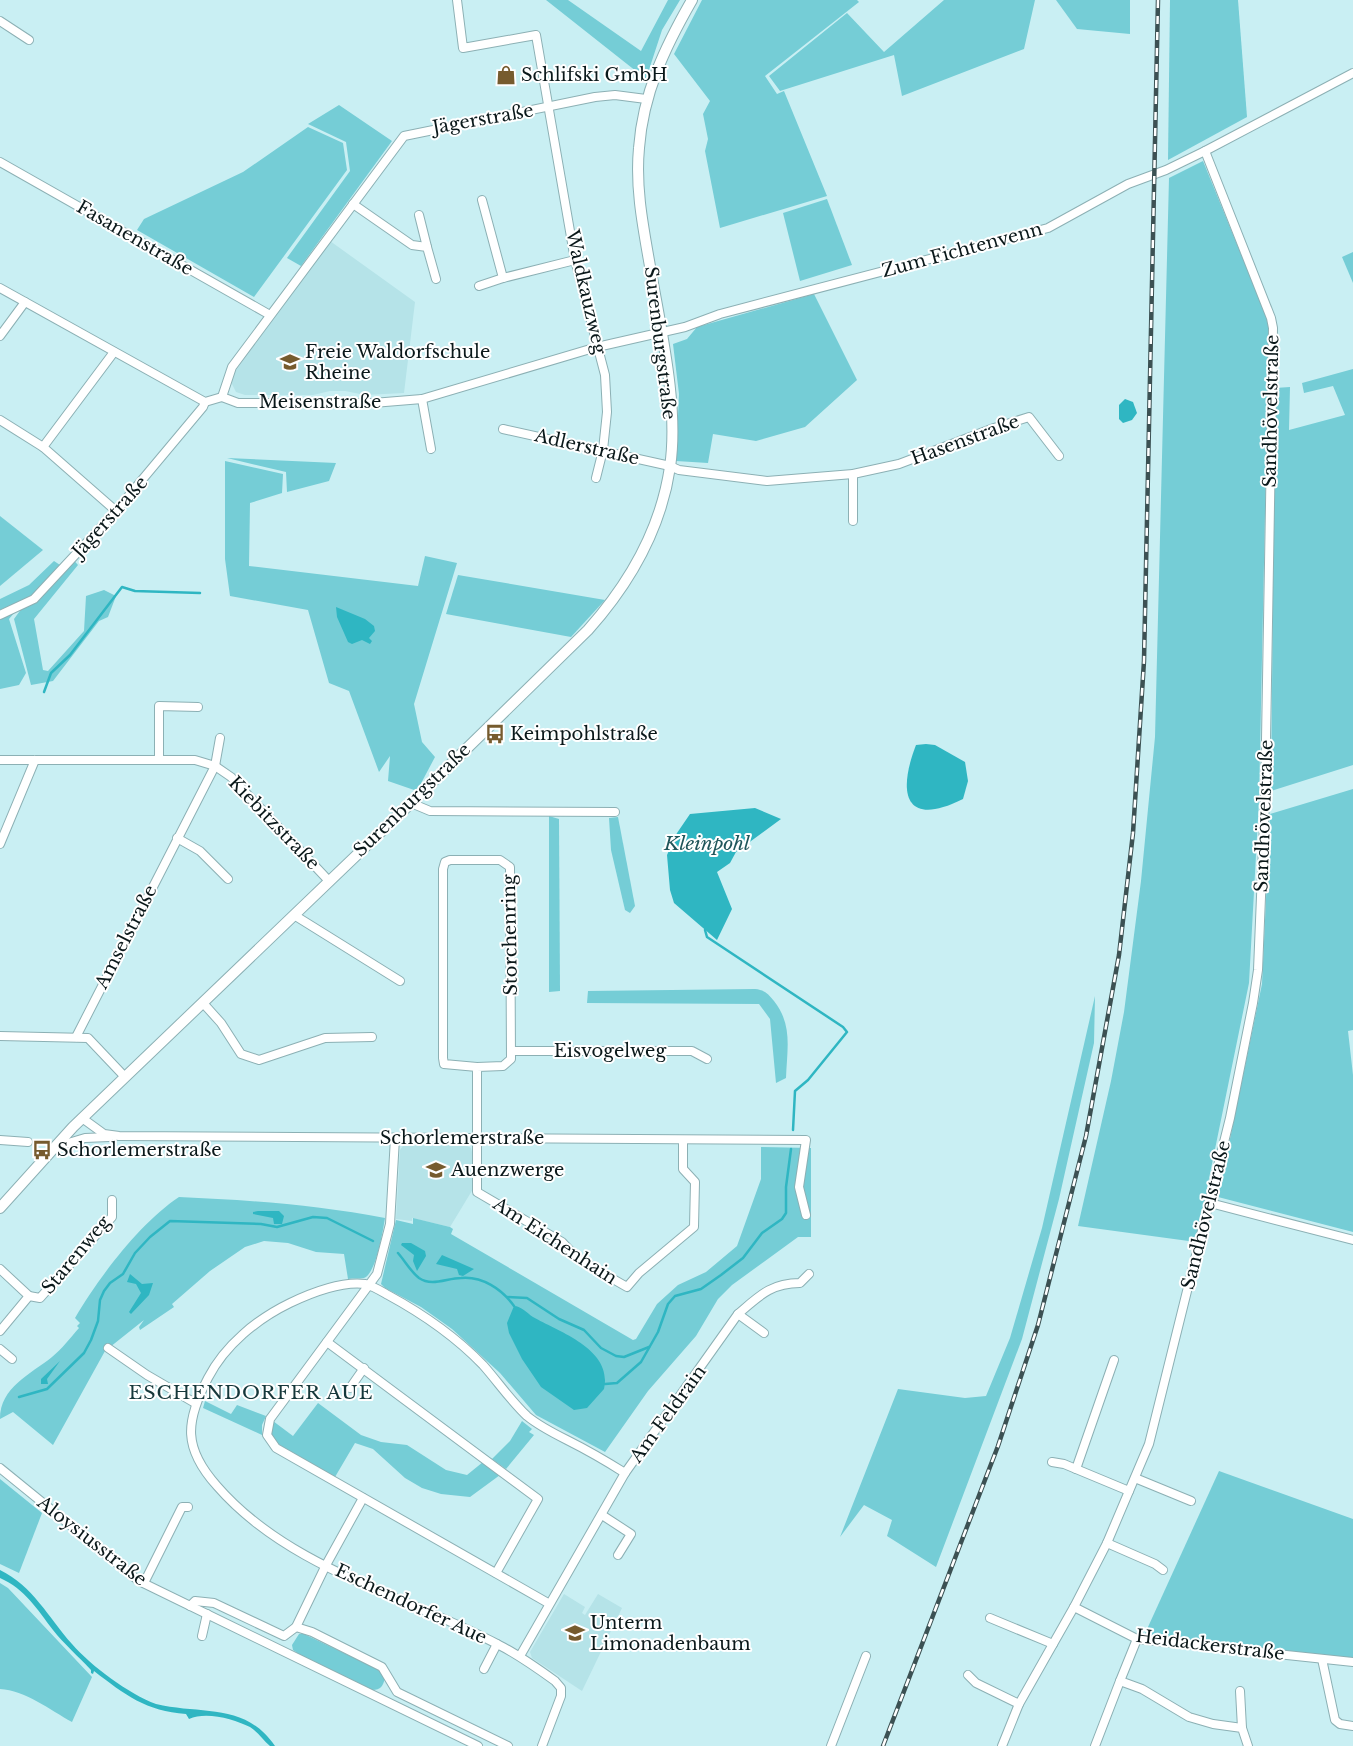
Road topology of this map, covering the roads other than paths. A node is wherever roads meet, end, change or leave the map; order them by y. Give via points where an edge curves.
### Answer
1 (457, 0) edge
2 (692, 0) edge
3 (0, 21) edge
4 (29, 40) dead end
5 (1353, 73) edge
6 (646, 99) junction
7 (550, 107) junction
8 (1205, 151) junction
9 (0, 162) edge
10 (482, 200) dead end
11 (353, 204) junction
12 (419, 214) dead end
13 (427, 247) junction
14 (575, 260) junction
15 (503, 278) junction
16 (436, 279) dead end
17 (479, 286) dead end
18 (0, 288) edge
19 (25, 302) junction
20 (270, 315) junction
21 (661, 331) junction
22 (0, 336) edge
23 (598, 347) junction
24 (114, 352) junction
25 (222, 397) junction
26 (422, 399) junction
27 (205, 402) junction
28 (0, 420) edge
29 (503, 429) dead end
30 (43, 447) junction
31 (431, 449) dead end
32 (603, 450) junction
33 (1059, 456) dead end
34 (670, 466) junction
35 (853, 474) junction
36 (596, 478) dead end
37 (116, 511) junction
38 (854, 521) dead end
39 (0, 615) edge
40 (198, 708) dead end
41 (220, 738) dead end
42 (159, 759) junction
43 (0, 760) edge
44 (35, 760) junction
45 (216, 766) junction
46 (411, 803) junction
47 (615, 812) dead end
48 (177, 838) junction
49 (0, 844) edge
50 (228, 879) dead end
51 (329, 881) junction
52 (294, 915) junction
53 (400, 981) dead end
54 (203, 1003) junction
55 (0, 1036) edge
56 (76, 1037) junction
57 (372, 1037) dead end
58 (510, 1051) junction
59 (707, 1059) dead end
60 (477, 1067) junction
61 (125, 1076) junction
62 (82, 1118) junction
63 (119, 1136) junction
64 (394, 1138) junction
65 (477, 1138) junction
66 (0, 1140) edge
67 (683, 1140) junction
68 (28, 1142) dead end
69 (55, 1147) junction
70 (112, 1200) dead end
71 (1210, 1203) junction
72 (0, 1208) edge
73 (806, 1215) dead end
74 (1353, 1240) edge
75 (0, 1269) edge
76 (809, 1274) dead end
77 (370, 1286) junction
78 (29, 1296) junction
79 (738, 1314) junction
80 (0, 1331) edge
81 (764, 1333) dead end
82 (328, 1342) junction
83 (108, 1348) dead end
84 (0, 1349) edge
85 (12, 1358) dead end
86 (1114, 1360) dead end
87 (364, 1368) junction
88 (350, 1388) dead end
89 (195, 1403) junction
90 (1052, 1462) dead end
91 (0, 1468) edge
92 (1076, 1469) junction
93 (625, 1473) junction
94 (1135, 1478) junction
95 (1130, 1492) junction
96 (363, 1498) junction
97 (1190, 1501) dead end
98 (188, 1507) dead end
99 (602, 1516) junction
100 (1107, 1543) junction
101 (618, 1554) dead end
102 (326, 1565) junction
103 (1163, 1570) dead end
104 (496, 1573) junction
105 (144, 1583) junction
106 (548, 1603) junction
107 (190, 1606) junction
108 (1074, 1607) junction
109 (207, 1614) junction
110 (990, 1618) dead end
111 (296, 1627) junction
112 (202, 1636) dead end
113 (284, 1636) junction
114 (1137, 1639) junction
115 (497, 1644) junction
116 (1052, 1644) junction
117 (284, 1652) junction
118 (520, 1656) junction
119 (866, 1656) dead end
120 (1322, 1659) junction
121 (1353, 1662) edge
122 (484, 1669) dead end
123 (968, 1675) dead end
124 (1120, 1681) junction
125 (1240, 1691) dead end
126 (1019, 1704) junction
127 (1353, 1726) edge
128 (1242, 1728) junction
129 (478, 1746) edge
130 (508, 1746) edge
131 (542, 1746) edge
132 (831, 1746) edge
133 (1002, 1746) edge
134 (1095, 1746) edge
135 (1248, 1746) edge

1 - 7 street, Waldkauzweg via 463,48 536,35
2 - 6 street, Surenburgstraße via 655,71
3 - 4 street
5 - 8 street, Zum Fichtenvenn
6 - 7 street, Jägerstraße via 615,95
6 - 21 street, Surenburgstraße via 639,150 639,194
7 - 11 street, Jägerstraße via 404,136
7 - 14 street, Waldkauzweg
8 - 21 street, Zum Fichtenvenn via 1128,184 1048,228
8 - 71 street, Sandhövelstraße via 1273,328 1265,800 1258,970
9 - 20 street, Fasanenstraße
10 - 15 street
11 - 13 street via 412,245
11 - 20 street, Jägerstraße
12 - 13 street
13 - 16 street
14 - 15 street
14 - 23 street, Waldkauzweg
15 - 17 street
18 - 19 street
19 - 22 street
19 - 24 street
20 - 25 street, Jägerstraße via 232,367
21 - 23 street, Meisenstraße
21 - 34 street, Surenburgstraße via 670,399
23 - 26 street, Meisenstraße
23 - 32 street, Waldkauzweg via 605,375 608,412
24 - 27 street
24 - 30 street
25 - 26 street, Meisenstraße via 238,403 373,403
25 - 27 street
26 - 31 street
27 - 37 street, Jägerstraße
28 - 30 street
29 - 32 street, Adlerstraße
30 - 37 street
32 - 34 street, Adlerstraße
32 - 36 street, Waldkauzweg
33 - 35 street, Hasenstraße via 1029,418 899,464
34 - 35 street, Hasenstraße via 679,470 767,481
34 - 46 street, Surenburgstraße via 664,496 645,547 605,611
35 - 38 street
37 - 39 street, Jägerstraße via 34,600
40 - 42 street via 159,706
41 - 45 street, Amselstraße
42 - 44 street, Kiebitzstraße
42 - 45 street, Kiebitzstraße via 194,760
43 - 44 street, Kiebitzstraße
44 - 49 street
45 - 48 street, Amselstraße
45 - 51 street, Kiebitzstraße via 231,777
46 - 47 street via 430,811
46 - 51 street, Surenburgstraße
48 - 50 street via 200,851
48 - 56 street, Amselstraße
51 - 52 street, Surenburgstraße
52 - 53 street
52 - 54 street, Surenburgstraße
54 - 57 street via 241,1054 259,1060 325,1038
54 - 61 street, Surenburgstraße
55 - 56 street
56 - 61 street via 88,1038
58 - 59 street, Eisvogelweg via 692,1051
58 - 60 street, Storchenring via 511,1059 503,1066
58 - 60 street, Storchenring via 510,866 500,860 450,860 445,862 443,869 443,1058 444,1064 450,1066
60 - 65 street
61 - 62 street, Surenburgstraße
62 - 63 street, Schorlemerstraße via 104,1134
62 - 69 street, Surenburgstraße
63 - 64 street, Schorlemerstraße
63 - 69 street, Schorlemerstraße via 85,1138
64 - 65 street, Schorlemerstraße
64 - 77 street via 390,1224 377,1274
65 - 67 street, Schorlemerstraße
65 - 67 street, Am Eichenhain via 477,1192 562,1242 578,1259 627,1287 694,1227 695,1182 683,1168
66 - 68 street
67 - 73 street, Schorlemerstraße via 806,1140 799,1187
69 - 72 street, Surenburgstraße
70 - 78 street, Starenweg via 112,1217 40,1298
71 - 74 street
71 - 94 street, Sandhövelstraße via 1149,1444
75 - 78 street, Starenweg
76 - 79 street, Am Feldrain via 800,1284 782,1283 759,1296
77 - 82 street
77 - 89 street, Eschendorfer Aue via 347,1284 278,1308 230,1346
77 - 93 street, Eschendorfer Aue via 428,1318 461,1344 540,1426
78 - 80 street, Starenweg
79 - 81 street
79 - 93 street, Am Feldrain
82 - 87 street
82 - 96 street via 270,1418 267,1434 276,1448
83 - 89 street
84 - 85 street
86 - 92 street
87 - 88 street
87 - 104 street via 538,1499
89 - 102 street, Eschendorfer Aue via 190,1431 196,1455 215,1485 279,1539
90 - 92 street
91 - 105 street, Aloysiusstraße
92 - 95 street
93 - 99 street, Am Feldrain
94 - 95 street, Sandhövelstraße
94 - 97 street
95 - 100 street, Sandhövelstraße
96 - 102 street
96 - 104 street
98 - 105 street via 182,1508
99 - 101 street via 631,1534
99 - 106 street, Am Feldrain
100 - 103 street
100 - 108 street, Sandhövelstraße
102 - 111 street, Eschendorfer Aue
102 - 115 street, Eschendorfer Aue
104 - 106 street
105 - 107 street, Aloysiusstraße
106 - 118 street, Am Feldrain
107 - 109 street, Aloysiusstraße
107 - 113 street via 195,1601 214,1603
108 - 114 street, Heidackerstraße
108 - 116 street, Sandhövelstraße
109 - 112 street
109 - 117 street, Aloysiusstraße
110 - 116 street
111 - 113 street
111 - 130 street via 382,1667 397,1692
113 - 117 street
114 - 120 street, Heidackerstraße
114 - 124 street
115 - 118 street, Eschendorfer Aue
115 - 122 street, Eschendorfer Aue
116 - 126 street, Sandhövelstraße
117 - 129 street, Aloysiusstraße
118 - 131 street, Eschendorfer Aue via 561,1688
119 - 132 street
120 - 121 street, Heidackerstraße
120 - 127 street via 1336,1720
123 - 126 street via 976,1683
124 - 128 street via 1142,1689 1189,1717
124 - 134 street
125 - 128 street
126 - 133 street, Sandhövelstraße
128 - 135 street

